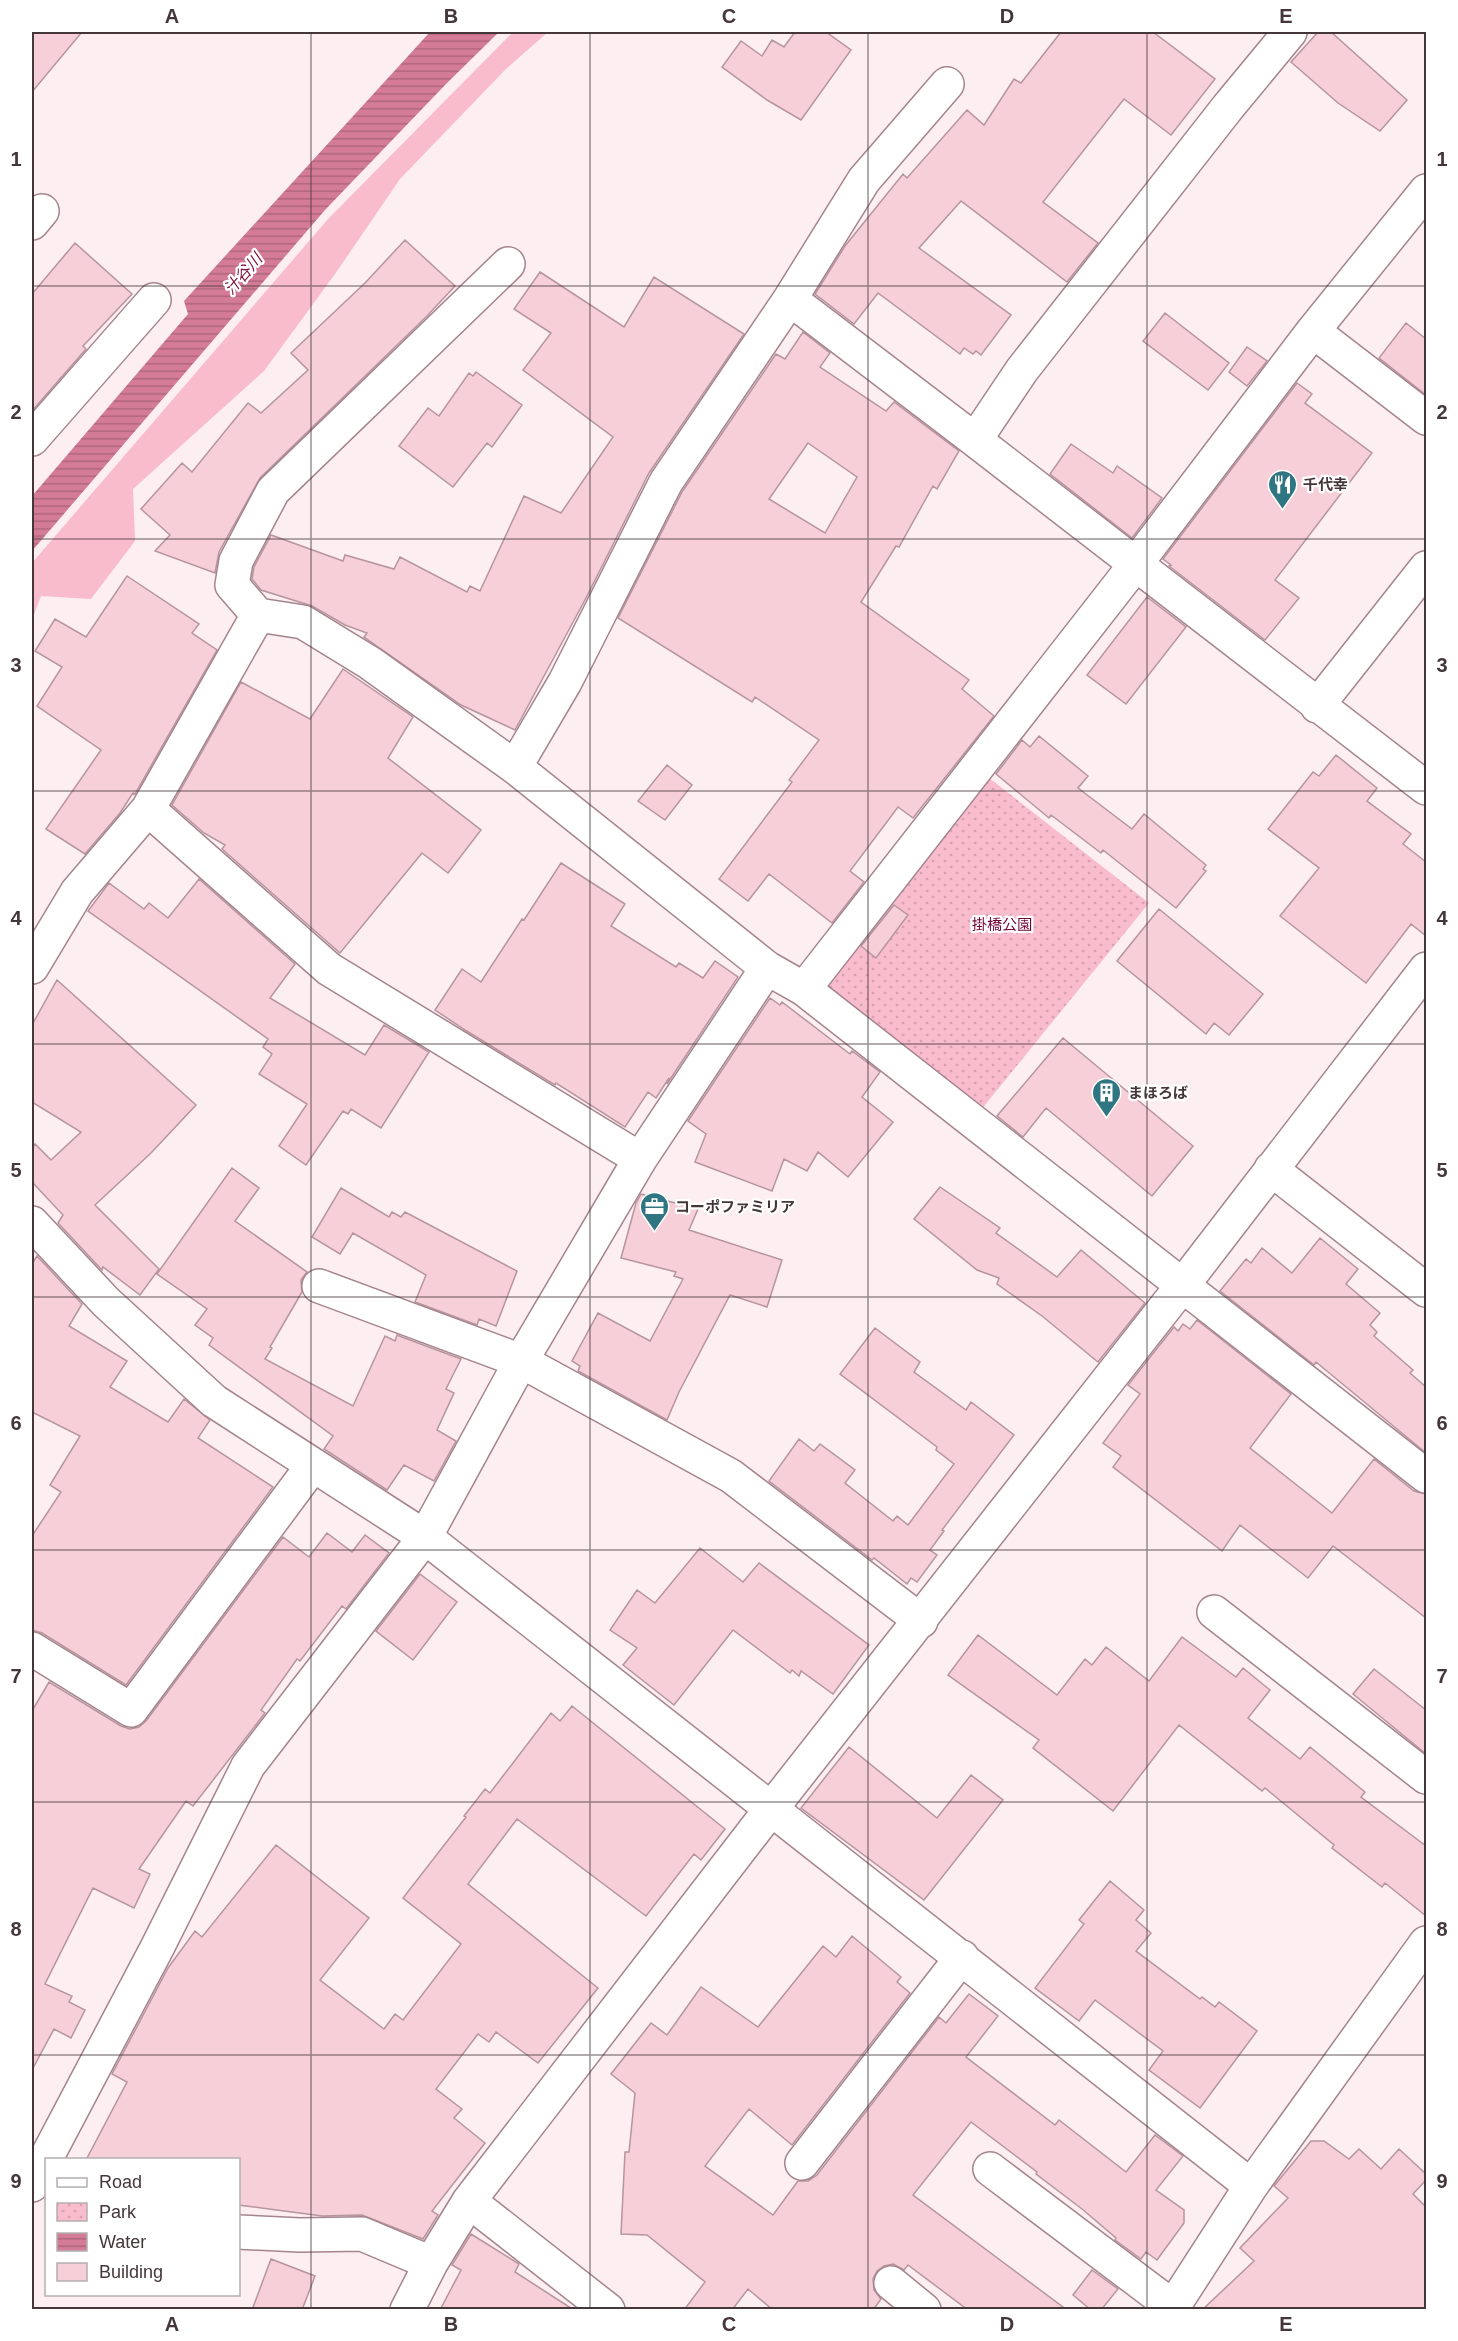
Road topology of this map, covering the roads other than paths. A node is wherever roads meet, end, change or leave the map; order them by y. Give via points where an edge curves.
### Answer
1 (1290, 32) edge
2 (947, 84) dead end
3 (1426, 191) edge
4 (508, 264) dead end
5 (790, 298) junction
6 (154, 300) dead end
7 (1313, 331) junction
8 (1426, 418) edge
9 (32, 439) edge
10 (975, 440) junction
11 (1135, 565) junction
12 (1426, 568) edge
13 (258, 615) junction
14 (1317, 706) junction
15 (515, 767) junction
16 (1426, 788) edge
17 (147, 809) junction
18 (32, 967) edge
19 (767, 968) junction
20 (1426, 969) edge
21 (804, 989) junction
22 (640, 1159) junction
23 (1271, 1169) junction
24 (32, 1223) edge
25 (319, 1286) dead end
26 (1182, 1286) junction
27 (1426, 1290) edge
28 (521, 1361) junction
29 (314, 1465) junction
30 (1426, 1476) edge
31 (424, 1537) junction
32 (1214, 1612) dead end
33 (921, 1621) junction
34 (32, 1649) edge
35 (1426, 1777) edge
36 (771, 1809) junction
37 (1425, 1950) edge
38 (962, 1958) junction
39 (48, 2158) edge
40 (802, 2163) dead end
41 (990, 2169) dead end
42 (1251, 2186) junction
43 (469, 2201) junction
44 (240, 2232) edge
45 (431, 2263) junction
46 (891, 2283) dead end
47 (1172, 2308) edge
48 (407, 2310) edge
49 (608, 2310) edge
50 (924, 2310) edge

1 - 10 street via 1022,370
2 - 5 street via 864,180
3 - 7 street
4 - 13 street via 273,491 236,561 232,585
5 - 10 street
5 - 15 street via 666,482 565,682
6 - 9 street
7 - 8 street
7 - 11 street
10 - 11 street
11 - 14 street
11 - 21 street
12 - 14 street
13 - 15 street via 303,622 370,663
13 - 17 street
14 - 16 street
15 - 19 street
17 - 18 street via 77,892
17 - 22 street via 329,969
19 - 21 street
19 - 22 street
20 - 23 street
21 - 26 street
22 - 28 street
23 - 26 street
23 - 27 street
24 - 29 street via 106,1302 214,1401
25 - 28 street
26 - 30 street
26 - 33 street
28 - 31 street
28 - 33 street via 731,1476
29 - 31 street
29 - 34 street via 131,1710
31 - 36 street
31 - 39 street via 249,1766
32 - 35 street
33 - 36 street
36 - 38 street
36 - 43 street
37 - 42 street
38 - 40 street
38 - 42 street
41 - 47 street
42 - 47 street
43 - 45 street
43 - 49 street
44 - 45 street via 362,2234
45 - 48 street
46 - 50 street

